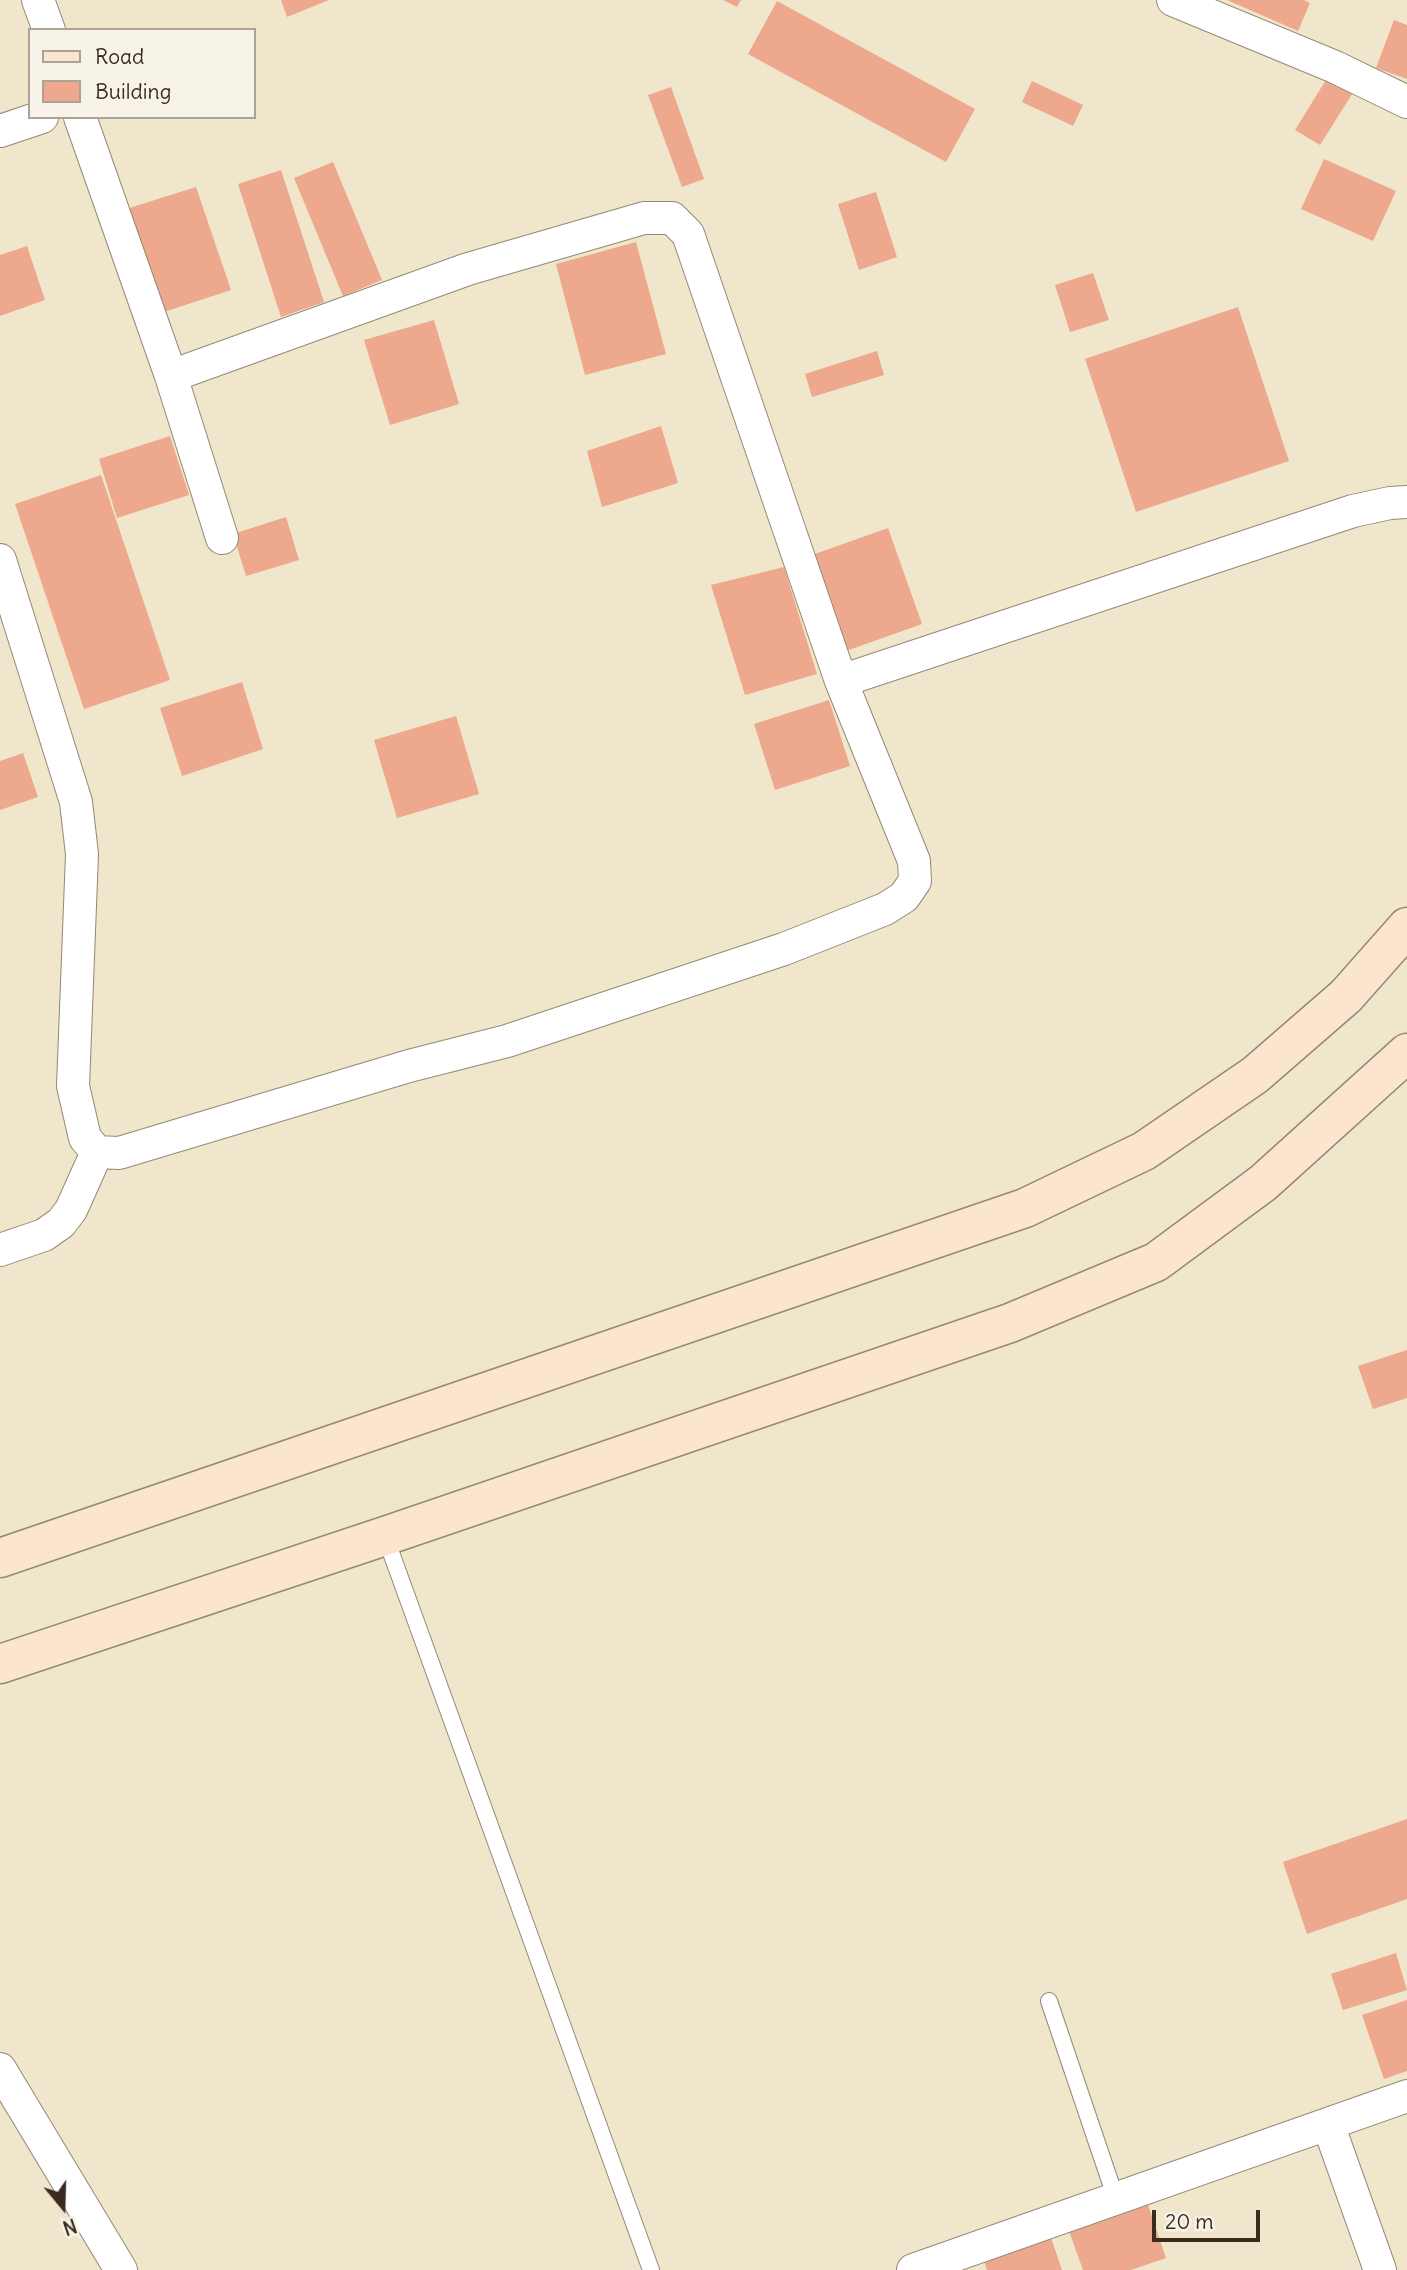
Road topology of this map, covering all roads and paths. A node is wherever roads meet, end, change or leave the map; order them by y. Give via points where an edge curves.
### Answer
1 (38, 0) edge
2 (1173, 0) edge
3 (48, 28) edge
4 (1407, 102) edge
5 (36, 119) edge
6 (81, 119) edge
7 (0, 131) edge
8 (171, 376) junction
9 (1407, 502) edge
10 (222, 538) dead end
11 (0, 560) edge
12 (841, 681) junction
13 (1407, 927) edge
14 (1407, 1053) edge
15 (97, 1152) junction
16 (0, 1250) edge
17 (385, 1536) junction
18 (0, 1558) edge
19 (0, 1664) edge
20 (1049, 2001) dead end
21 (0, 2069) edge
22 (1407, 2096) edge
23 (1328, 2124) junction
24 (1116, 2199) junction
25 (121, 2270) edge
26 (651, 2270) edge
27 (914, 2270) edge
28 (1380, 2270) edge

1 - 3 street
2 - 4 street
5 - 7 street
6 - 8 street
8 - 10 street
8 - 12 street via 468,269 644,218 672,218 688,234
9 - 12 street via 1353,511
11 - 15 street via 76,802 82,854 73,1086 85,1138
12 - 15 street via 914,861 915,881 904,897 885,909 783,949 507,1041 118,1153
13 - 18 street via 1346,996 1255,1075 1144,1151 1025,1208
14 - 17 street via 1263,1183 1156,1262 1010,1323
15 - 16 street via 61,1223 44,1235
17 - 19 street
17 - 26 lane
20 - 24 lane
21 - 25 street
22 - 23 street
23 - 24 street
23 - 28 street
24 - 27 street

